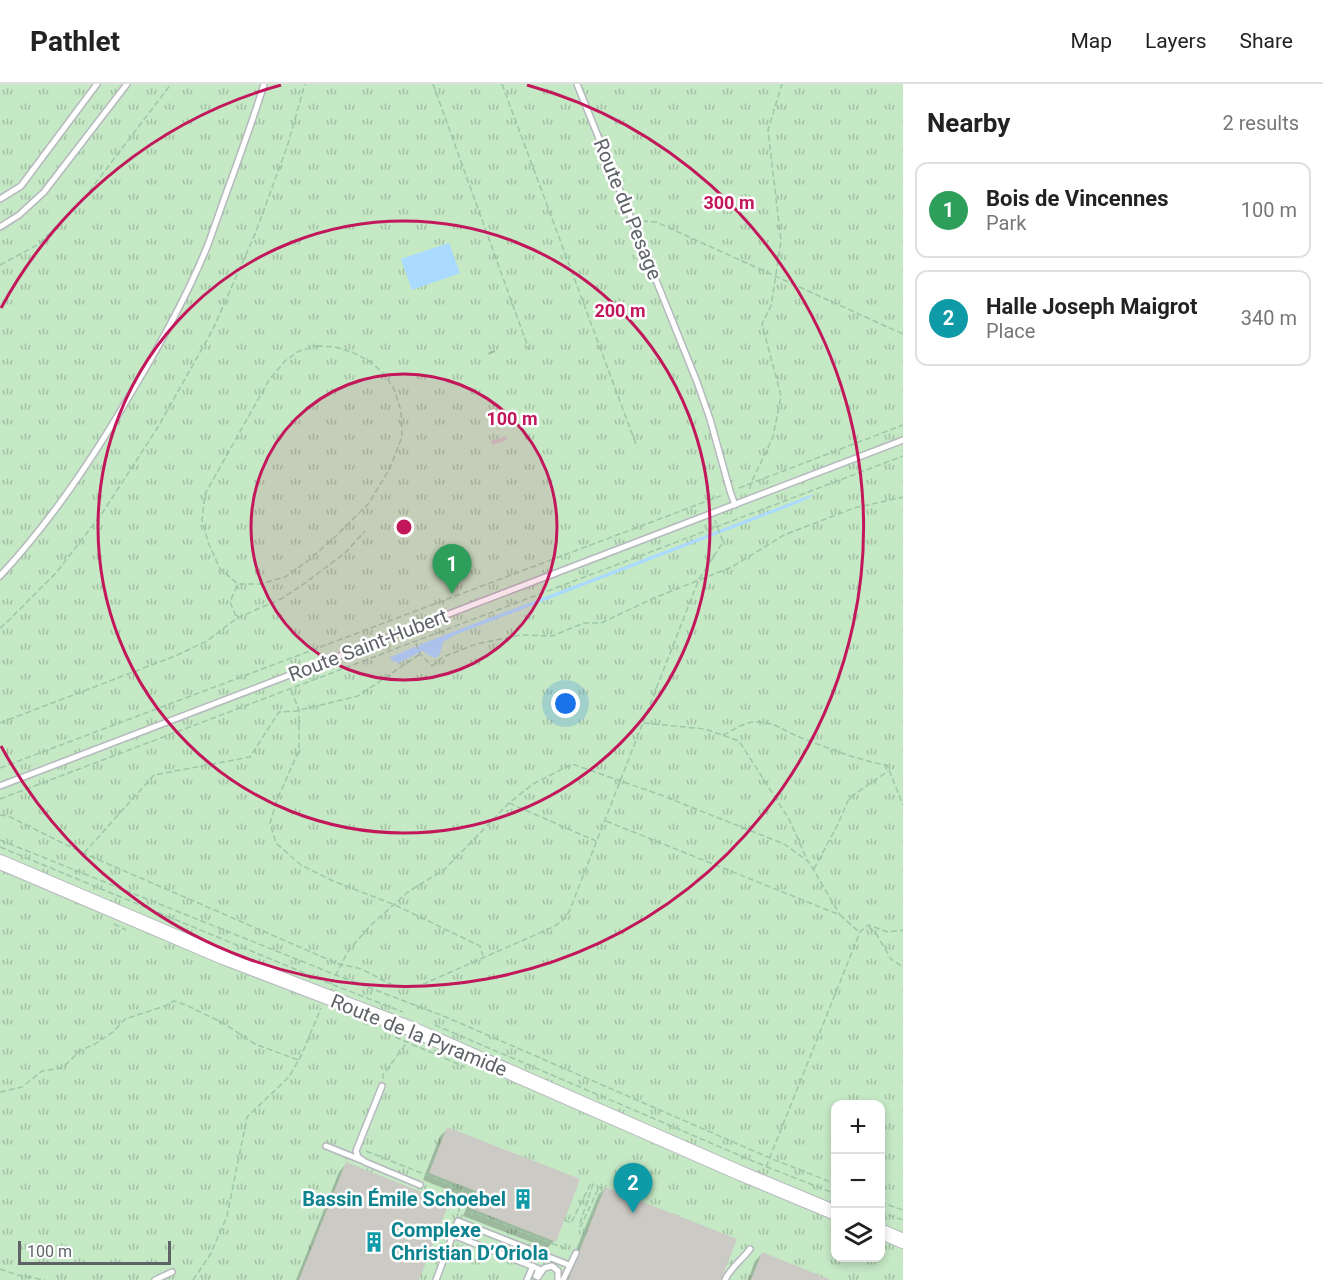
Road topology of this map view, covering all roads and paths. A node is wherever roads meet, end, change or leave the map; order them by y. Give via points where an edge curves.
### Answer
1 (98, 84) edge
2 (127, 84) edge
3 (171, 84) edge
4 (264, 84) edge
5 (305, 84) edge
6 (433, 84) edge
7 (502, 84) edge
8 (577, 84) edge
9 (782, 84) edge
10 (0, 199) edge
11 (632, 220) junction
12 (0, 227) edge
13 (0, 265) edge
14 (775, 277) junction
15 (903, 334) edge
16 (529, 350) dead end
17 (903, 425) edge
18 (903, 440) edge
19 (637, 447) dead end
20 (903, 456) edge
21 (751, 483) junction
22 (730, 491) junction
23 (903, 497) edge
24 (749, 499) junction
25 (735, 505) junction
26 (718, 528) junction
27 (365, 531) dead end
28 (0, 576) edge
29 (699, 579) junction
30 (238, 584) junction
31 (237, 618) junction
32 (0, 628) edge
33 (416, 643) junction
34 (420, 654) junction
35 (290, 689) junction
36 (299, 710) junction
37 (0, 723) edge
38 (644, 723) junction
39 (723, 735) junction
40 (0, 768) edge
41 (889, 771) junction
42 (621, 781) junction
43 (0, 786) edge
44 (0, 799) edge
45 (508, 803) junction
46 (903, 805) edge
47 (0, 815) edge
48 (606, 821) junction
49 (0, 840) edge
50 (597, 841) junction
51 (0, 847) edge
52 (83, 854) junction
53 (0, 862) edge
54 (809, 862) junction
55 (813, 870) junction
56 (395, 905) junction
57 (840, 915) junction
58 (109, 922) dead end
59 (868, 926) junction
60 (903, 930) edge
61 (130, 931) dead end
62 (860, 932) junction
63 (483, 958) junction
64 (342, 965) junction
65 (903, 967) edge
66 (336, 975) junction
67 (331, 986) junction
68 (324, 1004) dead end
69 (404, 1012) dead end
70 (433, 1024) dead end
71 (411, 1036) junction
72 (397, 1037) dead end
73 (298, 1060) junction
74 (472, 1070) dead end
75 (382, 1086) joint
76 (0, 1092) edge
77 (326, 1146) dead end
78 (770, 1158) junction
79 (361, 1160) junction
80 (766, 1167) junction
81 (765, 1171) dead end
82 (831, 1182) edge
83 (420, 1185) dead end
84 (831, 1192) edge
85 (885, 1204) edge
86 (903, 1210) edge
87 (831, 1211) edge
88 (885, 1214) edge
89 (564, 1220) dead end
90 (903, 1220) edge
91 (467, 1225) junction
92 (581, 1226) junction
93 (586, 1228) junction
94 (885, 1233) edge
95 (453, 1235) junction
96 (903, 1241) edge
97 (750, 1249) dead end
98 (576, 1253) junction
99 (570, 1265) junction
100 (532, 1266) junction
101 (0, 1269) edge
102 (172, 1272) dead end
103 (45, 1280) edge
104 (155, 1280) edge
105 (193, 1280) edge
106 (436, 1280) edge
107 (527, 1280) edge
108 (558, 1280) edge
109 (563, 1280) edge
110 (725, 1280) edge

1 - 10 lane via 21,186
2 - 12 lane via 44,192
3 - 13 path via 85,197 39,244
4 - 28 lane via 207,248 172,321 102,442 56,510
5 - 32 path via 255,234 208,339 103,512 56,573
6 - 16 path
7 - 19 path
8 - 11 lane, Route du Pesage
9 - 14 path via 768,130 781,241
11 - 14 path via 656,222
11 - 22 lane, Route du Pesage via 710,419
14 - 15 path
14 - 21 path via 771,306 762,324 781,396 773,437
17 - 21 path
18 - 24 lane, Route Saint-Hubert
20 - 26 path
21 - 22 path
21 - 24 path
22 - 25 lane, Route du Pesage
22 - 40 path
23 - 29 path via 854,508 784,535 732,567
24 - 25 lane, Route Saint-Hubert
25 - 43 lane, Route Saint-Hubert
26 - 29 path via 723,542
26 - 33 path
27 - 31 path via 345,553 305,583 281,599
29 - 34 path via 601,624 584,623 552,636 521,635 476,644 443,657 432,666
29 - 38 path
30 - 30 path via 220,569 208,542 202,520 205,494 269,380 299,351 317,346 352,352 371,362 394,389 401,411 402,436 390,468 369,503 309,560 285,577 260,584
30 - 31 path via 230,602
31 - 37 path via 207,641 175,656
33 - 34 path
33 - 35 path
34 - 36 path via 358,696
35 - 36 path
35 - 44 path
36 - 52 path via 279,712 250,757 154,775
36 - 56 path via 299,750 270,823 276,843 301,865
38 - 39 path via 705,729
38 - 42 path
39 - 41 path via 750,723 773,724 816,744 887,765
39 - 54 path via 739,741 750,757 789,819
41 - 46 path
41 - 55 path via 849,798
42 - 45 path via 572,764 533,784
42 - 48 path
42 - 54 path via 784,844
45 - 50 path
45 - 56 path via 445,869
47 - 52 path
48 - 50 path
48 - 57 path
49 - 66 path
50 - 63 path via 562,921
51 - 67 path, Route de la Pyramide
52 - 64 path
53 - 71 street, Route de la Pyramide
54 - 55 path
55 - 57 path
56 - 63 path via 480,946
56 - 64 path via 353,944
57 - 62 path
58 - 61 path
59 - 60 path via 888,932
59 - 62 path
59 - 65 path via 891,958
62 - 78 path
63 - 64 path via 409,989
64 - 66 path
66 - 67 path
66 - 78 path via 447,1017
67 - 69 path, Route de la Pyramide
68 - 73 path
70 - 80 path, Route de la Pyramide
71 - 72 path
71 - 74 path
71 - 75 path via 383,1075
71 - 87 street, Route de la Pyramide
73 - 76 path via 255,1044 223,1023 174,1001 125,1019 113,1032 61,1068 42,1071 21,1087
73 - 105 path via 289,1077 247,1117 227,1216 210,1255
75 - 79 lane via 356,1151
77 - 79 lane
78 - 80 path
78 - 82 path
79 - 83 lane
80 - 81 path
80 - 84 path, Route de la Pyramide
85 - 86 path
88 - 90 path
89 - 92 path via 571,1223 591,1183
91 - 95 lane via 458,1221
91 - 98 path via 472,1212
91 - 99 lane
92 - 93 path
92 - 93 path via 599,1187 602,1188
93 - 98 path
94 - 96 street
95 - 100 lane
95 - 106 lane
97 - 110 lane
98 - 99 lane
99 - 109 lane
100 - 107 lane
100 - 108 lane via 539,1269 538,1277 546,1267 556,1268
101 - 103 path
102 - 104 lane

